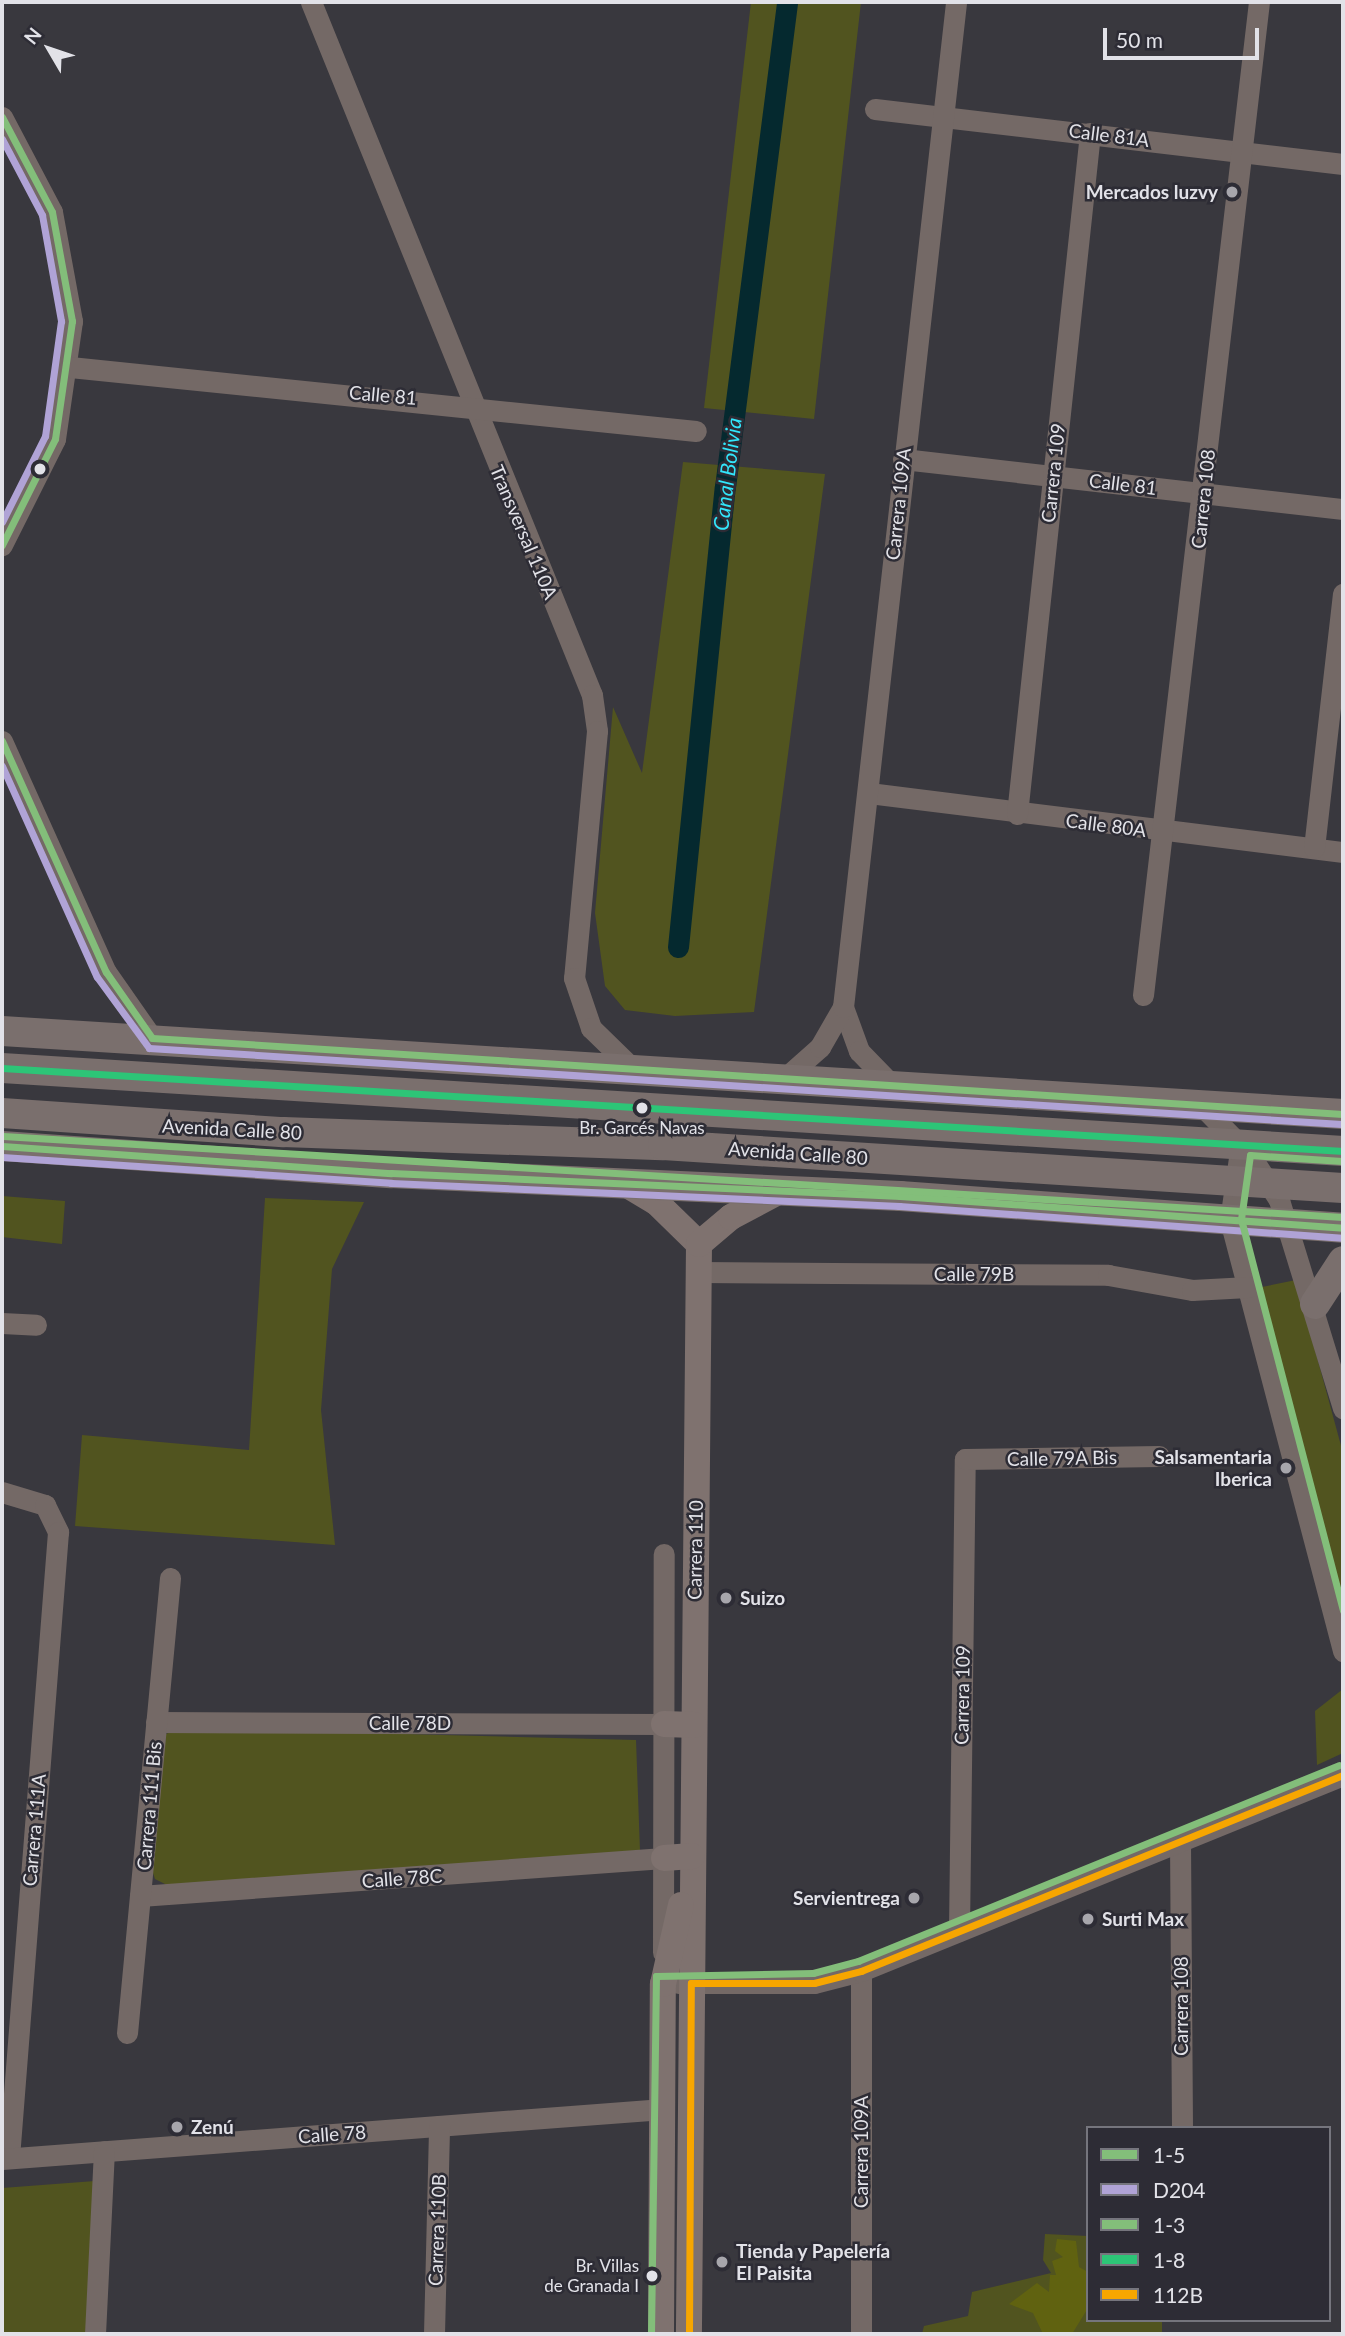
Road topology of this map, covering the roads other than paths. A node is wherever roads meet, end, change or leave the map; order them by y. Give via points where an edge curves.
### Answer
1 (311, 2) edge
2 (956, 2) edge
3 (1259, 2) edge
4 (875, 109) dead end
5 (944, 115) junction
6 (2, 117) edge
7 (1090, 133) junction
8 (1242, 151) junction
9 (1343, 164) edge
10 (70, 367) junction
11 (470, 403) junction
12 (696, 431) dead end
13 (903, 459) junction
14 (1053, 476) junction
15 (1204, 493) junction
16 (1343, 509) edge
17 (2, 545) edge
18 (1343, 594) edge
19 (2, 741) edge
20 (869, 793) junction
21 (1017, 814) junction
22 (1165, 833) junction
23 (1314, 848) junction
24 (1343, 852) edge
25 (1143, 995) dead end
26 (844, 1007) junction
27 (2, 1031) edge
28 (152, 1038) junction
29 (2, 1068) edge
30 (632, 1068) junction
31 (785, 1078) junction
32 (891, 1084) junction
33 (1200, 1104) junction
34 (2, 1112) edge
35 (1343, 1114) edge
36 (1241, 1144) junction
37 (2, 1146) edge
38 (1343, 1151) edge
39 (842, 1156) junction
40 (1233, 1182) junction
41 (624, 1183) junction
42 (1269, 1184) junction
43 (1343, 1188) edge
44 (782, 1190) junction
45 (900, 1196) junction
46 (1230, 1220) junction
47 (1290, 1224) junction
48 (1343, 1228) edge
49 (699, 1244) junction
50 (1343, 1261) edge
51 (698, 1272) junction
52 (1248, 1287) junction
53 (1315, 1304) junction
54 (2, 1323) edge
55 (36, 1325) dead end
56 (1343, 1408) edge
57 (1159, 1456) dead end
58 (965, 1460) joint
59 (2, 1493) edge
60 (664, 1554) dead end
61 (170, 1578) dead end
62 (1343, 1651) edge
63 (156, 1722) junction
64 (664, 1724) junction
65 (694, 1725) junction
66 (1343, 1775) edge
67 (1180, 1841) junction
68 (692, 1856) junction
69 (664, 1858) junction
70 (140, 1896) junction
71 (958, 1931) junction
72 (861, 1971) junction
73 (663, 1983) junction
74 (691, 1983) junction
75 (127, 2034) dead end
76 (663, 2109) junction
77 (439, 2126) junction
78 (1182, 2126) edge
79 (104, 2151) junction
80 (5, 2159) edge
81 (95, 2334) edge
82 (434, 2334) edge
83 (661, 2334) edge
84 (689, 2334) edge
85 (861, 2334) edge

1 - 11 street, Transversal 110A
2 - 5 street, Carrera 109A
3 - 8 street, Carrera 108
4 - 5 street, Calle 81A
5 - 7 street, Calle 81A
5 - 13 street, Carrera 109A
6 - 10 street via 42,185 58,230 69,286
7 - 8 street, Calle 81A
7 - 14 street, Carrera 109
8 - 9 street, Calle 81A
8 - 15 street, Carrera 108
10 - 11 street, Calle 81
10 - 17 street via 43,473
11 - 12 street, Calle 81
11 - 30 street, Transversal 110A via 592,695 597,731 574,978 592,1028
13 - 14 street, Calle 81
13 - 20 street, Carrera 109A
14 - 15 street, Calle 81
14 - 21 street, Carrera 109
15 - 16 street, Calle 81
15 - 22 street, Carrera 108
18 - 23 street
19 - 28 street via 106,972
20 - 21 street, Calle 80A
20 - 26 street, Carrera 109A
21 - 22 street, Calle 80A
22 - 23 street, Calle 80A
22 - 25 street, Carrera 108
23 - 24 street, Calle 80A
26 - 31 street, Carrera 109A via 820,1047
26 - 32 street, Carrera 109A via 859,1051
27 - 28 highway
28 - 30 highway
29 - 36 highway, Avenida Calle 80
30 - 31 highway
31 - 32 highway
32 - 33 highway
33 - 35 highway
33 - 36 street
34 - 39 highway, Avenida Calle 80 via 283,1132
36 - 38 highway, Avenida Calle 80
36 - 40 street
36 - 42 street
37 - 41 highway, Avenida Calle 80
39 - 40 highway, Avenida Calle 80
39 - 45 highway
40 - 42 highway, Avenida Calle 80
40 - 46 street
41 - 44 highway, Avenida Calle 80
41 - 49 main road via 656,1202
42 - 43 highway, Avenida Calle 80
42 - 47 street
44 - 45 highway, Avenida Calle 80
44 - 49 main road via 731,1217
45 - 46 highway, Avenida Calle 80
46 - 47 highway, Avenida Calle 80
46 - 52 street
47 - 48 highway, Avenida Calle 80
47 - 53 street
49 - 51 main road, Carrera 110
50 - 53 highway
51 - 52 street, Calle 79B via 1108,1275 1192,1290
51 - 65 main road, Carrera 110
52 - 62 street
53 - 56 street
54 - 55 street
57 - 58 street, Calle 79A Bis
58 - 71 street, Carrera 109
59 - 80 street, Carrera 111A via 45,1506 58,1532
60 - 64 street, Carrera 110
61 - 63 street, Carrera 111 Bis
63 - 64 street, Calle 78D
63 - 70 street, Carrera 111 Bis
64 - 65 main road
64 - 69 street, Carrera 110
65 - 68 main road, Carrera 110
66 - 67 street
67 - 71 street
67 - 78 street, Carrera 108
68 - 69 main road
68 - 73 main road, Carrera 110
68 - 74 main road, Carrera 110
69 - 70 street, Calle 78C
69 - 73 street, Carrera 110
70 - 75 street, Carrera 111 Bis
71 - 72 street
72 - 74 street via 814,1983
72 - 85 street, Carrera 109A
73 - 74 street
73 - 76 main road, Carrera 110
74 - 84 main road, Carrera 110
76 - 77 street, Calle 78
76 - 83 main road, Carrera 110
77 - 79 street, Calle 78
77 - 82 street, Carrera 110B
79 - 80 street, Calle 78
79 - 81 street

